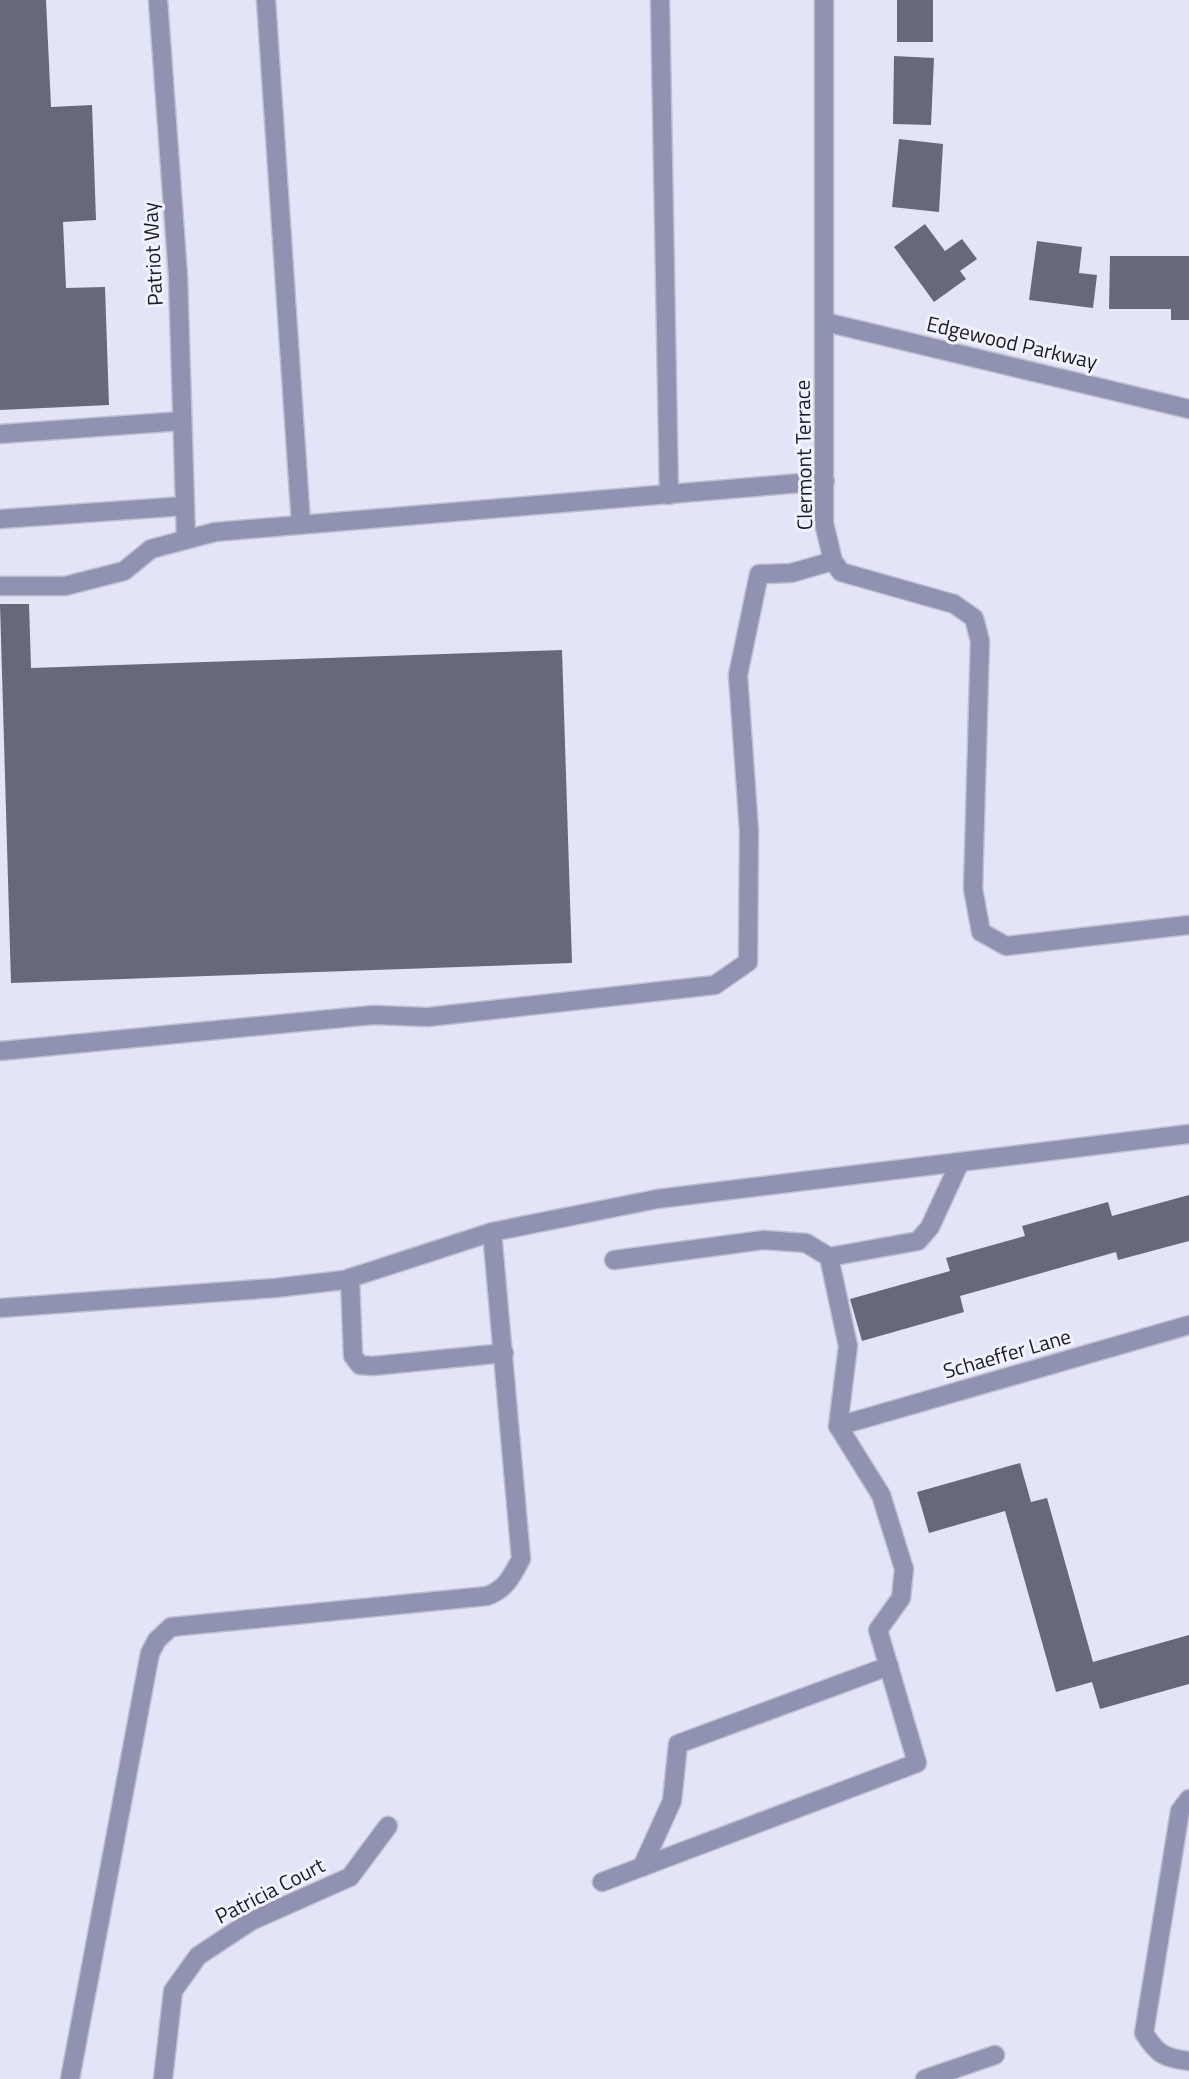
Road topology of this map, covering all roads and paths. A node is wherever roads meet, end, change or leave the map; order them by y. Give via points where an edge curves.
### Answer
1 (158, 0) edge
2 (266, 0) edge
3 (660, 0) edge
4 (824, 0) edge
5 (825, 322) junction
6 (1189, 408) edge
7 (182, 421) junction
8 (0, 434) edge
9 (825, 481) junction
10 (669, 495) junction
11 (185, 506) junction
12 (0, 519) edge
13 (301, 524) junction
14 (186, 539) junction
15 (833, 561) junction
16 (0, 586) edge
17 (1189, 925) edge
18 (0, 1051) edge
19 (1189, 1134) edge
20 (960, 1162) junction
21 (492, 1233) junction
22 (829, 1257) junction
23 (614, 1260) dead end
24 (350, 1278) junction
25 (0, 1308) edge
26 (1189, 1325) edge
27 (504, 1353) junction
28 (838, 1426) junction
29 (889, 1666) junction
30 (1189, 1799) edge
31 (388, 1826) dead end
32 (1182, 1840) edge
33 (642, 1867) junction
34 (602, 1882) dead end
35 (995, 2055) dead end
36 (1189, 2061) edge
37 (70, 2079) edge
38 (163, 2079) edge
39 (925, 2079) edge

1 - 7 street, Patriot Way via 178,275
2 - 13 street
3 - 10 street
4 - 5 street, Clermont Terrace
5 - 6 street, Edgewood Parkway
5 - 9 street, Clermont Terrace
7 - 8 street
7 - 11 street, Patriot Way
9 - 10 street
9 - 15 street, Clermont Terrace via 824,523
10 - 13 street
11 - 12 street
11 - 14 street, Patriot Way
13 - 14 street
14 - 16 street via 151,549 124,571 65,586
15 - 17 street via 841,572 954,604 974,618 981,641 973,889 981,932 1006,946
15 - 18 street via 791,573 759,574 738,675 749,831 748,962 715,985 428,1017 373,1015
19 - 20 street
20 - 21 street via 657,1199
20 - 22 street via 930,1227 918,1241
21 - 24 street
21 - 27 street
22 - 23 street via 806,1243 764,1240
22 - 28 street via 848,1346
24 - 25 street via 275,1289
24 - 27 street via 353,1356 360,1365
26 - 28 street, Schaeffer Lane
27 - 37 street via 521,1559 499,1592 171,1627 157,1640 150,1653
28 - 29 street via 881,1495 904,1569 901,1598 878,1630
29 - 33 street via 678,1744 672,1801
29 - 33 street via 917,1763
30 - 32 street via 1180,1811
31 - 38 street, Patricia Court via 350,1877 251,1921 198,1956 173,1991
32 - 36 street via 1144,2033 1156,2052
33 - 34 street
35 - 39 street

